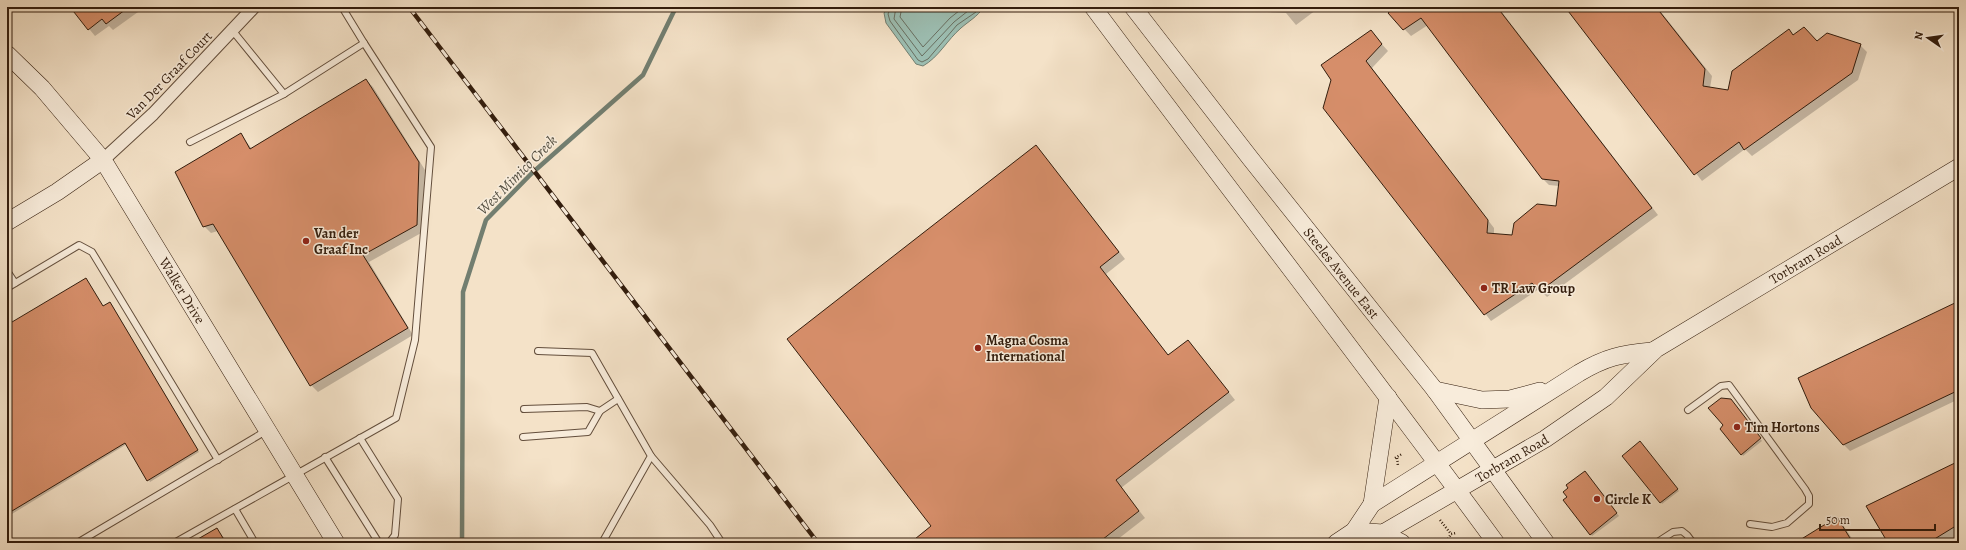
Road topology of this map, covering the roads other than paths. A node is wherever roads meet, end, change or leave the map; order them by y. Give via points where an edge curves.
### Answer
1 (254, 7) edge
2 (342, 7) edge
3 (1093, 7) edge
4 (1133, 7) edge
5 (232, 30) junction
6 (364, 43) junction
7 (7, 54) edge
8 (284, 94) junction
9 (190, 142) dead end
10 (102, 160) junction
11 (1959, 167) edge
12 (7, 222) edge
13 (7, 271) edge
14 (15, 283) junction
15 (7, 288) edge
16 (538, 351) dead end
17 (1652, 351) junction
18 (1558, 386) junction
19 (1436, 390) junction
20 (1388, 397) junction
21 (618, 399) junction
22 (524, 409) dead end
23 (1688, 410) dead end
24 (600, 411) junction
25 (266, 431) junction
26 (523, 437) dead end
27 (360, 438) junction
28 (1472, 440) junction
29 (651, 456) junction
30 (325, 457) junction
31 (218, 460) junction
32 (1437, 462) junction
33 (1493, 469) junction
34 (295, 475) junction
35 (1458, 490) junction
36 (1372, 504) junction
37 (235, 509) junction
38 (1750, 524) dead end
39 (1354, 530) junction
40 (1383, 533) junction
41 (77, 543) edge
42 (174, 543) edge
43 (255, 543) edge
44 (336, 543) edge
45 (379, 543) edge
46 (389, 543) edge
47 (602, 543) edge
48 (722, 543) edge
49 (1336, 543) edge
50 (1402, 543) edge
51 (1496, 543) edge
52 (1546, 543) edge
53 (1656, 543) edge
54 (1693, 543) edge

1 - 5 street, Van Der Graaf Court
2 - 6 lane
3 - 20 main road
4 - 19 main road, Steeles Avenue East
5 - 8 lane
5 - 10 street, Van Der Graaf Court via 153,114
6 - 8 lane
6 - 27 lane via 431,147 413,347 396,418
7 - 10 main road, Walker Drive via 42,88
8 - 9 lane
10 - 12 main road via 57,192
10 - 25 main road, Walker Drive
11 - 17 main road, Torbram Road
13 - 14 lane
14 - 15 lane
14 - 31 lane via 79,245 92,252
16 - 21 lane via 592,353
17 - 18 main road, Torbram Road via 1625,353 1600,360
17 - 33 main road, Torbram Road via 1629,377 1606,397 1545,439
18 - 19 main road via 1510,400 1482,400
18 - 28 main road, Torbram Road
19 - 28 main road, Steeles Avenue East
20 - 32 main road
20 - 36 main road
21 - 24 lane
21 - 29 lane
22 - 24 lane via 587,407
23 - 38 lane via 1721,386 1729,386 1809,496 1809,504 1787,523 1772,528
24 - 26 lane via 588,432
25 - 31 lane
25 - 34 main road, Walker Drive
27 - 30 lane
27 - 46 lane via 398,499 395,535
28 - 32 main road, Torbram Road
28 - 33 main road, Steeles Avenue East
29 - 47 lane
29 - 48 lane via 710,525
30 - 34 lane
30 - 45 lane
31 - 41 lane
32 - 35 main road
32 - 36 main road, Torbram Road
33 - 35 main road, Torbram Road
33 - 52 main road, Steeles Avenue East
34 - 37 lane
34 - 44 main road, Walker Drive
35 - 40 main road, Torbram Road
35 - 51 main road
36 - 39 main road, Torbram Road
37 - 42 lane
37 - 43 lane
39 - 40 main road
39 - 49 main road, Torbram Road
40 - 50 main road
53 - 54 lane via 1673,532 1682,531

